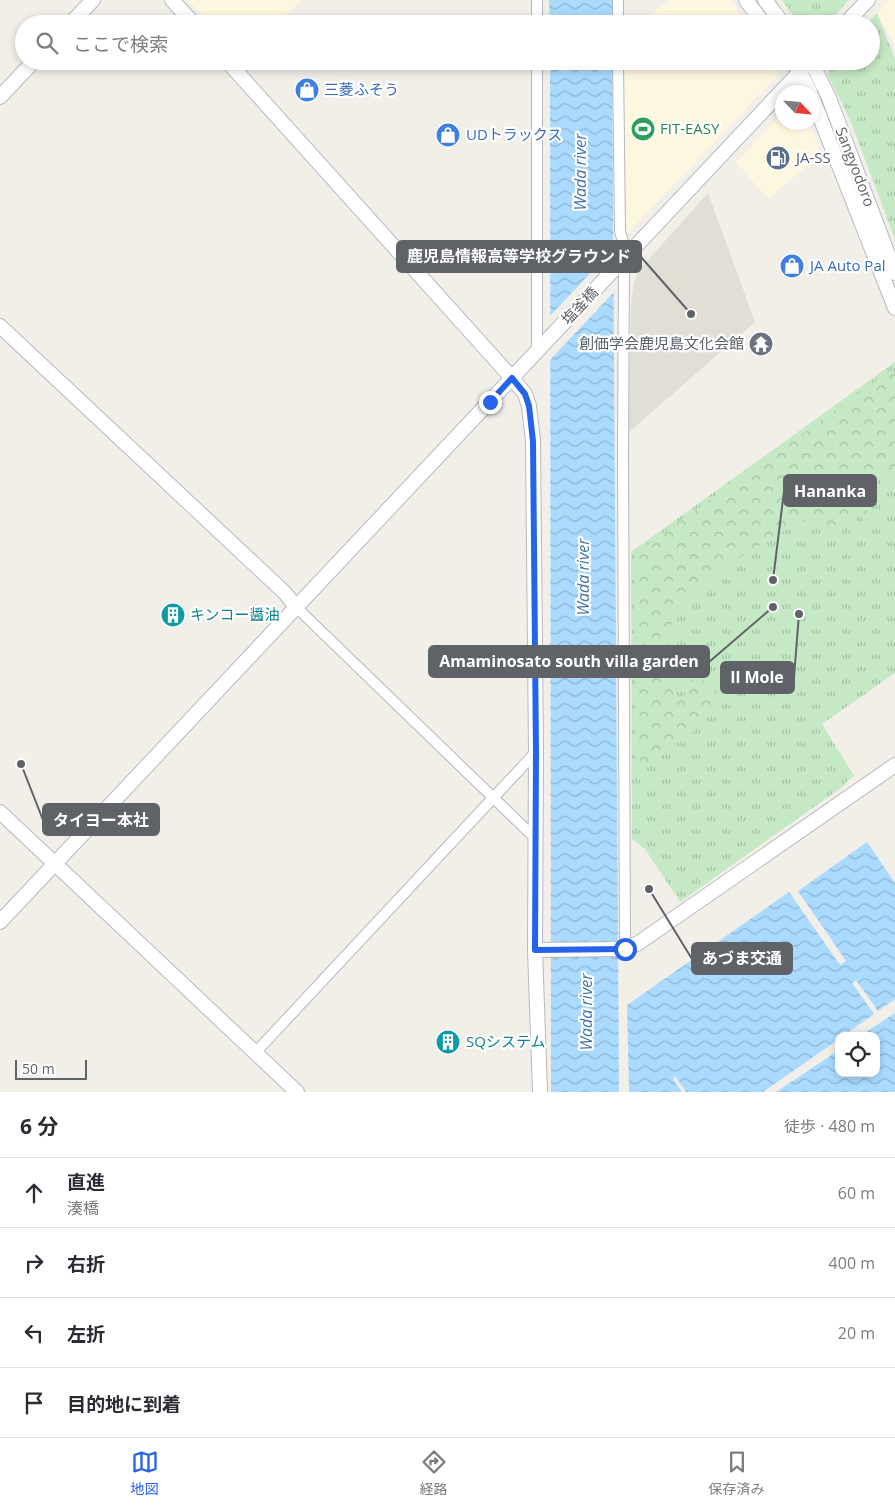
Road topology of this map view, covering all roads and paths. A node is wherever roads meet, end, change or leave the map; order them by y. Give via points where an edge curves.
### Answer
1 (93, 0) edge
2 (172, 0) edge
3 (537, 0) edge
4 (618, 0) edge
5 (746, 0) edge
6 (765, 0) edge
7 (868, 0) edge
8 (79, 15) edge
9 (186, 15) edge
10 (537, 15) edge
11 (618, 15) edge
12 (757, 15) edge
13 (776, 15) edge
14 (854, 15) edge
15 (26, 70) edge
16 (235, 70) edge
17 (537, 70) edge
18 (618, 70) edge
19 (793, 70) edge
20 (798, 70) edge
21 (815, 70) edge
22 (806, 85) edge
23 (0, 97) edge
24 (820, 116) edge
25 (624, 260) junction
26 (895, 273) edge
27 (895, 308) edge
28 (0, 326) edge
29 (539, 350) junction
30 (512, 378) junction
31 (296, 607) junction
32 (536, 752) junction
33 (895, 766) edge
34 (493, 797) junction
35 (0, 812) edge
36 (535, 838) junction
37 (54, 864) junction
38 (0, 922) edge
39 (623, 949) junction
40 (540, 950) junction
41 (255, 1053) junction
42 (297, 1092) edge
43 (540, 1092) edge

1 - 8 street
2 - 9 street
3 - 10 street
4 - 11 street
5 - 12 street
6 - 13 street
7 - 14 street
15 - 23 street
16 - 30 street
17 - 29 street
18 - 25 street via 620,231
19 - 25 street, 塩釜橋
20 - 22 street
21 - 26 street, Sangyodoro
24 - 27 street, Sangyodoro
25 - 29 street, 塩釜橋
25 - 39 street
28 - 31 street
29 - 30 street, 塩釜橋
30 - 31 street, 塩釜橋
30 - 32 street via 525,394 529,406 533,441
31 - 34 street
31 - 37 street, 塩釜橋
32 - 34 street
32 - 36 street
33 - 39 street via 637,944
34 - 36 street
34 - 41 street
35 - 37 street
36 - 40 street
37 - 38 street, 塩釜橋
37 - 41 street
39 - 40 street
40 - 43 street
41 - 42 street

